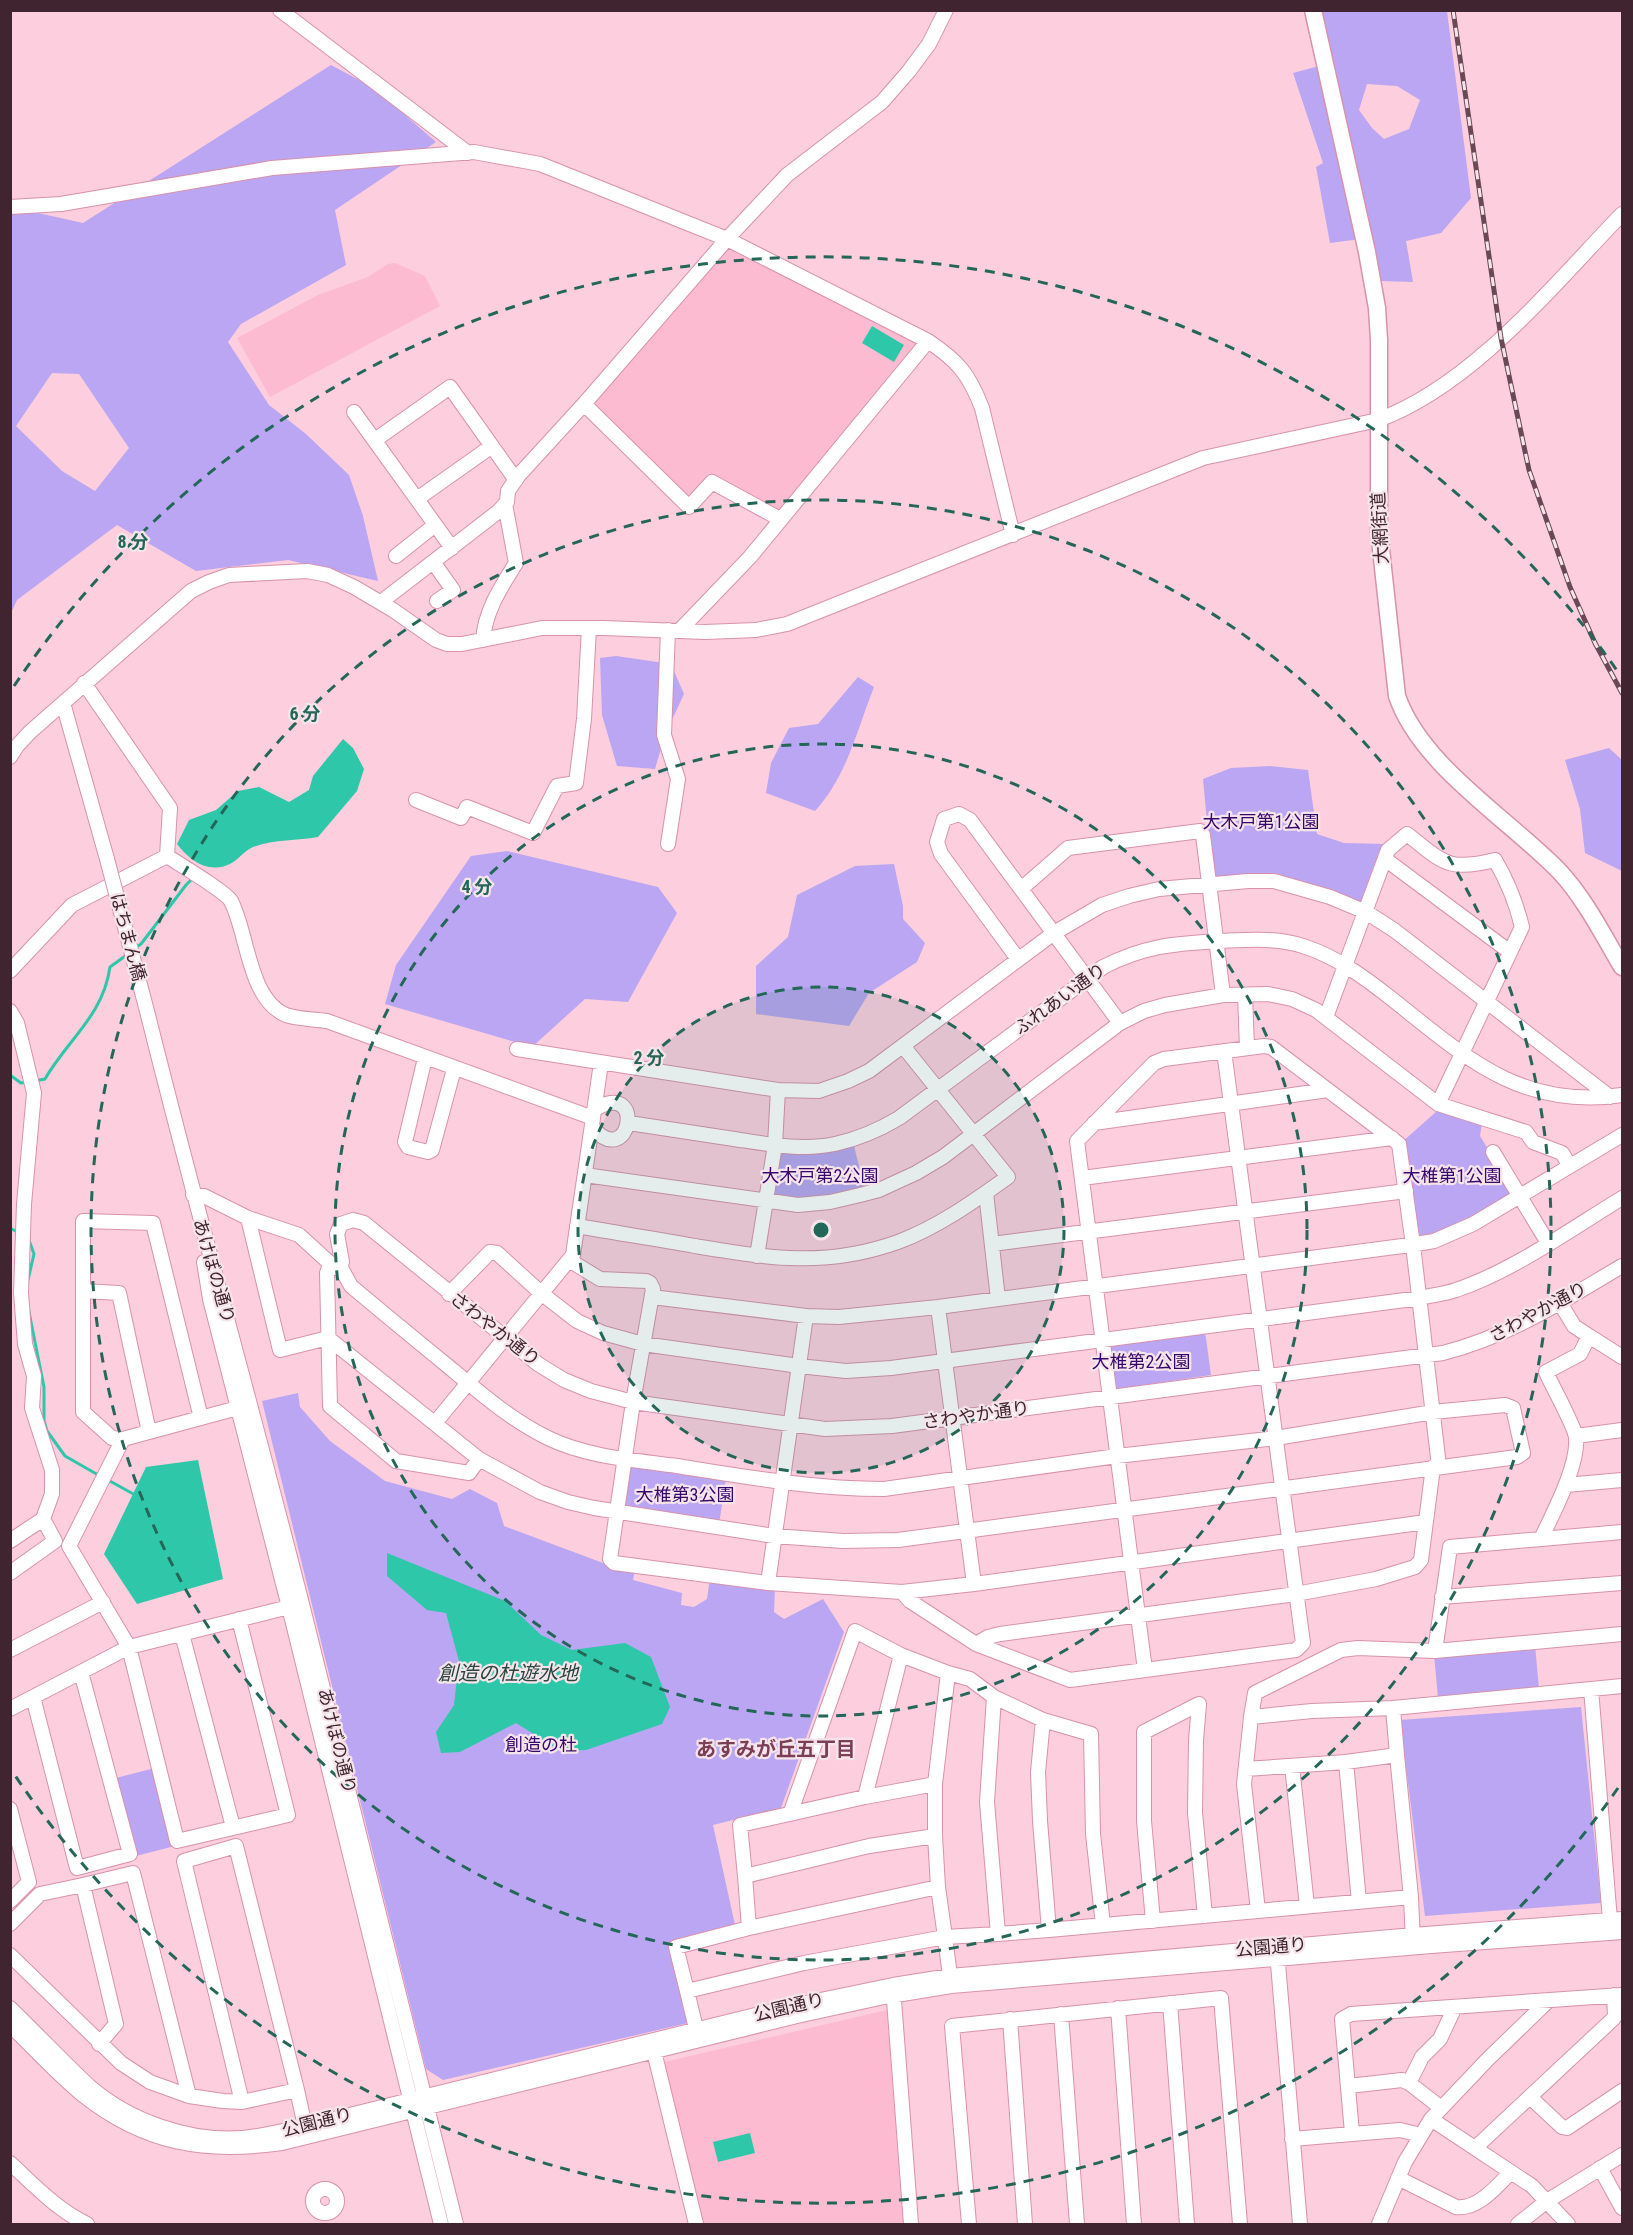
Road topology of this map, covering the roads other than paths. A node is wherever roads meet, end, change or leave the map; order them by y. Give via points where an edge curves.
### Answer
1 (280, 10) edge
2 (946, 10) edge
3 (1313, 10) edge
4 (468, 153) junction
5 (10, 207) edge
6 (1623, 214) edge
7 (727, 239) junction
8 (928, 341) junction
9 (584, 404) junction
10 (354, 412) dead end
11 (1378, 420) junction
12 (375, 440) junction
13 (492, 446) junction
14 (516, 480) junction
15 (417, 499) junction
16 (505, 504) junction
17 (780, 519) junction
18 (435, 525) junction
19 (1013, 535) junction
20 (452, 548) junction
21 (396, 556) dead end
22 (433, 562) junction
23 (436, 601) dead end
24 (381, 602) junction
25 (589, 628) junction
26 (674, 631) junction
27 (483, 640) junction
28 (84, 683) junction
29 (63, 703) junction
30 (10, 757) edge
31 (416, 800) dead end
32 (668, 844) dead end
33 (167, 856) junction
34 (1385, 859) junction
35 (1210, 884) junction
36 (1021, 889) junction
37 (1366, 912) junction
38 (1054, 933) junction
39 (1215, 942) junction
40 (1510, 952) junction
41 (1018, 959) junction
42 (1346, 965) junction
43 (1623, 967) edge
44 (10, 970) edge
45 (1086, 977) junction
46 (1245, 994) junction
47 (1223, 995) junction
48 (1485, 1002) junction
49 (10, 1011) edge
50 (1326, 1017) junction
51 (1120, 1023) junction
52 (903, 1046) junction
53 (1247, 1048) junction
54 (517, 1049) dead end
55 (1224, 1051) junction
56 (1461, 1054) junction
57 (425, 1058) junction
58 (601, 1063) junction
59 (453, 1069) junction
60 (778, 1090) junction
61 (938, 1090) junction
62 (1328, 1090) junction
63 (1616, 1096) edge
64 (1231, 1104) junction
65 (1438, 1104) junction
66 (593, 1118) junction
67 (629, 1123) junction
68 (1094, 1123) junction
69 (973, 1134) junction
70 (1623, 1135) edge
71 (1392, 1138) junction
72 (775, 1145) junction
73 (1493, 1152) dead end
74 (1238, 1157) junction
75 (1570, 1166) junction
76 (585, 1175) junction
77 (1082, 1178) junction
78 (1406, 1191) junction
79 (986, 1193) junction
80 (1521, 1197) junction
81 (194, 1198) junction
82 (1623, 1198) edge
83 (765, 1202) junction
84 (1245, 1212) junction
85 (248, 1218) junction
86 (578, 1226) junction
87 (1089, 1232) junction
88 (1548, 1243) junction
89 (992, 1244) junction
90 (1413, 1245) junction
91 (757, 1256) junction
92 (569, 1260) junction
93 (335, 1265) junction
94 (1253, 1265) junction
95 (1623, 1266) edge
96 (1095, 1286) junction
97 (82, 1291) junction
98 (541, 1293) junction
99 (448, 1294) junction
100 (652, 1297) junction
101 (1420, 1298) junction
102 (998, 1299) junction
103 (1560, 1303) junction
104 (938, 1307) junction
105 (806, 1316) junction
106 (1260, 1319) junction
107 (1589, 1336) junction
108 (504, 1337) junction
109 (328, 1338) junction
110 (1102, 1339) junction
111 (644, 1344) junction
112 (1427, 1356) junction
113 (1623, 1358) edge
114 (945, 1360) junction
115 (799, 1366) junction
116 (1267, 1377) junction
117 (468, 1382) junction
118 (1110, 1397) junction
119 (633, 1402) junction
120 (244, 1406) junction
121 (1434, 1412) junction
122 (201, 1418) junction
123 (952, 1418) junction
124 (435, 1423) junction
125 (790, 1425) junction
126 (1623, 1430) edge
127 (149, 1432) junction
128 (1576, 1436) junction
129 (1276, 1438) junction
130 (123, 1440) junction
131 (1117, 1456) junction
132 (479, 1459) junction
133 (626, 1459) junction
134 (1436, 1467) junction
135 (960, 1477) junction
136 (1623, 1480) edge
137 (782, 1483) junction
138 (1566, 1485) junction
139 (1282, 1488) junction
140 (1124, 1510) junction
141 (618, 1511) junction
142 (43, 1520) junction
143 (1426, 1522) junction
144 (967, 1531) junction
145 (1623, 1532) edge
146 (774, 1536) junction
147 (1542, 1539) junction
148 (10, 1541) edge
149 (1289, 1542) junction
150 (1131, 1562) junction
151 (10, 1573) edge
152 (768, 1583) junction
153 (1623, 1583) edge
154 (974, 1584) junction
155 (902, 1592) junction
156 (1296, 1594) junction
157 (1442, 1597) junction
158 (103, 1602) junction
159 (289, 1607) junction
160 (1138, 1616) junction
161 (239, 1619) junction
162 (182, 1634) junction
163 (1623, 1634) edge
164 (976, 1644) junction
165 (129, 1647) junction
166 (10, 1650) edge
167 (1435, 1651) junction
168 (902, 1655) junction
169 (1145, 1670) junction
170 (81, 1672) junction
171 (948, 1673) junction
172 (1623, 1686) edge
173 (1591, 1689) junction
174 (33, 1697) junction
175 (994, 1697) junction
176 (1393, 1708) junction
177 (10, 1709) edge
178 (1251, 1717) junction
179 (1043, 1720) junction
180 (1397, 1755) junction
181 (1346, 1762) junction
182 (1293, 1766) junction
183 (1246, 1769) junction
184 (935, 1784) junction
185 (865, 1797) junction
186 (10, 1809) edge
187 (790, 1814) junction
188 (232, 1827) junction
189 (935, 1836) junction
190 (746, 1876) junction
191 (1623, 1881) edge
192 (1608, 1882) junction
193 (83, 1885) junction
194 (938, 1887) junction
195 (1411, 1898) junction
196 (10, 1901) edge
197 (1359, 1902) junction
198 (1307, 1906) junction
199 (1258, 1911) junction
200 (1205, 1916) junction
201 (1616, 1919) edge
202 (1153, 1921) junction
203 (10, 1924) edge
204 (1103, 1925) junction
205 (749, 1928) junction
206 (1049, 1930) junction
207 (1623, 1932) edge
208 (998, 1934) junction
209 (945, 1937) junction
210 (1413, 1941) junction
211 (1277, 1953) junction
212 (10, 1955) edge
213 (950, 1976) junction
214 (893, 1990) junction
215 (687, 1991) junction
216 (1618, 1995) edge
217 (1548, 2001) junction
218 (1170, 2003) junction
219 (1455, 2007) junction
220 (10, 2008) edge
221 (1118, 2008) junction
222 (1061, 2014) junction
223 (1010, 2019) junction
224 (10, 2025) edge
225 (697, 2034) junction
226 (99, 2044) junction
227 (653, 2046) junction
228 (1409, 2083) junction
229 (1348, 2086) junction
230 (297, 2090) junction
231 (1623, 2091) edge
232 (189, 2096) junction
233 (1530, 2097) junction
234 (242, 2102) junction
235 (426, 2102) junction
236 (411, 2105) junction
237 (1440, 2107) junction
238 (1431, 2119) junction
239 (305, 2126) junction
240 (1352, 2133) junction
241 (1421, 2135) junction
242 (1292, 2139) junction
243 (1475, 2148) junction
244 (1623, 2156) edge
245 (10, 2163) edge
246 (1600, 2168) junction
247 (1510, 2172) junction
248 (1398, 2178) junction
249 (1547, 2201) junction
250 (1623, 2208) edge
251 (87, 2224) edge
252 (441, 2224) edge
253 (456, 2224) edge
254 (696, 2224) edge
255 (911, 2224) edge
256 (969, 2224) edge
257 (1025, 2224) edge
258 (1077, 2224) edge
259 (1134, 2224) edge
260 (1187, 2224) edge
261 (1240, 2224) edge
262 (1300, 2224) edge
263 (1379, 2224) edge
264 (1518, 2224) edge
265 (1568, 2224) edge

1 - 4 street
2 - 7 street via 929,44 882,102 787,175
3 - 11 main road, 大網街道 via 1377,308
4 - 5 street via 272,168 61,204
4 - 7 street via 540,164
6 - 11 street via 1484,352 1411,405
7 - 8 street
7 - 9 street
8 - 17 street
8 - 19 street via 949,355 975,390
9 - 14 street
9 - 17 street via 689,507 712,482
10 - 12 street
11 - 19 street via 1203,458
11 - 43 main road, 大網街道 via 1379,531 1394,683 1402,711 1424,746 1560,872
12 - 13 street via 450,387
12 - 15 street
13 - 14 street
13 - 15 street
14 - 16 street
15 - 18 street
16 - 20 street
16 - 27 street via 516,563 500,587 484,624
17 - 26 street via 750,557
18 - 20 street
18 - 21 street
19 - 26 street via 787,624 756,630
20 - 22 street
22 - 23 street via 453,590
22 - 24 street
24 - 27 street via 436,640 447,644
24 - 28 street via 328,575 307,571 229,575 191,591
25 - 26 street
25 - 27 street via 542,628
25 - 31 street via 576,783 557,786 533,833 467,807 461,818
26 - 32 street via 664,735 678,779
28 - 29 street
28 - 33 street via 170,808
29 - 30 street via 30,732
29 - 81 street, はちまん橋, bridge
33 - 44 street via 72,905
33 - 57 street via 230,899 254,977 266,999 285,1014 327,1021
34 - 37 street
34 - 40 street
34 - 40 street via 1388,850 1407,834 1438,859 1452,865 1472,866 1495,860 1511,890 1522,927
35 - 36 street via 1203,835 1193,830 1068,848
35 - 37 street via 1274,881
35 - 38 street via 1128,896 1101,905
35 - 39 street
36 - 38 street
36 - 41 street via 970,820 959,814 944,819 937,842 941,854
37 - 42 street
37 - 48 street
38 - 41 street
38 - 45 street
39 - 42 street, ふれあい通り via 1270,940 1301,945
39 - 45 street, ふれあい通り via 1157,946 1129,954
39 - 47 street
40 - 48 street
41 - 52 street
42 - 50 street
42 - 56 street, ふれあい通り
45 - 51 street
45 - 61 street, ふれあい通り
46 - 47 street
46 - 50 street via 1293,999
46 - 53 street
47 - 51 street via 1165,1005
48 - 56 street
48 - 63 street
49 - 142 street via 17,1023 34,1093 21,1293 25,1344 34,1376 32,1408 52,1470 51,1494
50 - 65 street
51 - 69 street
52 - 60 street via 848,1081 819,1091
52 - 61 street
53 - 55 street
53 - 62 street via 1271,1047
54 - 58 street
55 - 64 street
55 - 68 street via 1154,1063
56 - 63 street, ふれあい通り via 1528,1089 1565,1096
56 - 65 street
57 - 59 street
57 - 59 street via 405,1142 408,1147 428,1152 432,1149
58 - 60 street
58 - 66 street
59 - 66 street
60 - 72 street
61 - 69 street
61 - 72 street, ふれあい通り via 899,1118 858,1138 807,1148
62 - 64 street
62 - 71 street
64 - 68 street
64 - 74 street
65 - 75 street via 1526,1132 1533,1142 1562,1153
66 - 67 street via 609,1102 625,1109
66 - 67 street via 598,1134 612,1139 621,1136
66 - 76 street
67 - 72 street, ふれあい通り
68 - 77 street via 1077,1140
69 - 79 street via 1008,1177
69 - 83 street via 943,1157 879,1190 830,1202
70 - 75 street
71 - 74 street
71 - 78 street via 1399,1144
72 - 83 street
73 - 80 street
74 - 77 street
74 - 84 street
75 - 80 street
76 - 83 street
76 - 86 street
77 - 87 street
78 - 84 street
78 - 90 street
79 - 89 street
79 - 91 street via 933,1226 876,1248 828,1258
80 - 88 street
80 - 90 street via 1456,1233
81 - 85 street via 204,1196
81 - 120 street, あけぼの通り via 210,1299
82 - 88 street
83 - 91 street
84 - 87 street
84 - 94 street
85 - 93 street via 299,1235
85 - 109 street via 280,1350
86 - 91 street
86 - 92 street
87 - 89 street
87 - 96 street
88 - 101 street via 1479,1281
89 - 102 street
90 - 94 street
90 - 101 street
92 - 98 street
92 - 100 street via 600,1280 646,1281 653,1289
93 - 99 street, さわやか通り via 342,1262 337,1234 341,1224 353,1220 364,1223
93 - 109 street via 327,1273
93 - 117 street via 351,1286
94 - 96 street
94 - 106 street
95 - 103 street, さわやか通り
96 - 102 street
96 - 110 street
97 - 122 street via 82,1221 153,1223
97 - 127 street via 118,1293
97 - 130 street via 83,1412 112,1438
98 - 99 street via 490,1252
98 - 108 street
98 - 111 street via 577,1321
99 - 108 street, さわやか通り
100 - 105 street
100 - 111 street
101 - 106 street
101 - 112 street
102 - 104 street
103 - 107 street via 1574,1326
103 - 112 street, さわやか通り via 1497,1336
104 - 105 street via 839,1317
104 - 114 street
105 - 115 street
106 - 110 street
106 - 116 street
107 - 113 street
107 - 128 street via 1580,1354 1546,1372
108 - 117 street
108 - 119 street, さわやか通り via 564,1380
109 - 124 street
109 - 132 street via 330,1406 396,1461 469,1473
110 - 114 street
110 - 118 street
111 - 115 street
111 - 119 street
112 - 116 street, さわやか通り
112 - 121 street
114 - 115 street via 846,1371
114 - 123 street
115 - 125 street
116 - 118 street, さわやか通り
116 - 129 street
117 - 124 street
117 - 133 street via 520,1422 550,1439
118 - 123 street, さわやか通り
118 - 131 street
119 - 125 street, さわやか通り
119 - 133 street
120 - 122 street
120 - 159 street, あけぼの通り
120 - 235 street, あけぼの通り via 305,1614
121 - 129 street
121 - 134 street
121 - 134 street via 1505,1405 1513,1408 1523,1453
122 - 127 street
123 - 125 street, さわやか通り via 859,1429
123 - 135 street
124 - 132 street
125 - 137 street
126 - 128 street
127 - 130 street
128 - 138 street
129 - 131 street
129 - 139 street
130 - 158 street via 69,1546
131 - 135 street
131 - 140 street
132 - 141 street via 540,1492 568,1502
133 - 137 street
133 - 141 street
134 - 139 street
134 - 143 street
135 - 137 street via 884,1489
135 - 144 street
136 - 138 street
137 - 146 street
138 - 147 street
139 - 140 street
139 - 149 street
140 - 144 street
140 - 150 street
141 - 146 street
141 - 152 street via 612,1563
142 - 148 street
142 - 151 street via 55,1542
143 - 149 street
143 - 156 street via 1422,1560 1415,1567 1376,1579
144 - 146 street via 843,1541
144 - 154 street
145 - 147 street
146 - 152 street
147 - 157 street via 1450,1548
149 - 150 street
149 - 156 street
150 - 154 street
150 - 160 street
152 - 155 street
153 - 157 street
154 - 155 street
155 - 164 street
156 - 160 street
156 - 169 street via 1303,1643 1296,1650
157 - 167 street
158 - 165 street
158 - 166 street
159 - 161 street
159 - 236 street, あけぼの通り
160 - 164 street via 1000,1634
160 - 169 street
161 - 162 street
161 - 188 street via 288,1815
162 - 165 street
162 - 188 street
163 - 167 street
164 - 169 street via 1070,1680
165 - 170 street
165 - 188 street via 177,1841
167 - 178 street via 1341,1650 1256,1693
168 - 171 street
168 - 185 street
168 - 187 street via 855,1631
170 - 174 street
170 - 174 street via 130,1854 77,1868
171 - 175 street via 970,1679
171 - 184 street
172 - 173 street
173 - 176 street
173 - 192 street
174 - 177 street
175 - 179 street
175 - 208 street via 987,1802
176 - 178 street
176 - 180 street
178 - 183 street
179 - 204 street via 1091,1734 1093,1834
179 - 206 street via 1038,1772
180 - 181 street
180 - 195 street
181 - 182 street
181 - 197 street
182 - 183 street
182 - 198 street
183 - 199 street via 1244,1784
184 - 185 street
184 - 189 street
185 - 187 street
186 - 196 street via 29,1882
187 - 190 street via 740,1825
189 - 190 street via 869,1846
189 - 194 street
190 - 205 street
191 - 192 street
192 - 201 street
193 - 203 street via 40,1894
193 - 226 street via 116,2024
193 - 232 street via 133,1873
194 - 205 street
194 - 209 street
195 - 197 street
195 - 210 street
197 - 198 street
198 - 199 street
199 - 200 street
200 - 202 street
200 - 202 street via 1195,1813 1199,1704 1144,1732 1144,1821
201 - 210 street, 公園通り
202 - 204 street
204 - 206 street
205 - 215 street via 676,1947
206 - 208 street
207 - 210 street, 公園通り
208 - 209 street
209 - 213 street
209 - 215 street
210 - 211 street, 公園通り
211 - 213 street, 公園通り
211 - 214 street, 公園通り
211 - 242 street
212 - 226 street
213 - 214 street, 公園通り
214 - 225 street, 公園通り via 795,2005
214 - 255 street
215 - 225 street
216 - 217 street
216 - 233 street via 1613,2019
217 - 219 street
217 - 237 street
218 - 221 street
218 - 260 street
218 - 261 street via 1221,1998
219 - 228 street via 1440,2039 1422,2057
219 - 229 street via 1351,2014 1342,2019
220 - 239 street, 公園通り via 90,2087 153,2124 209,2137 241,2138
221 - 222 street
221 - 259 street
222 - 223 street
222 - 258 street
223 - 256 street via 952,2026
223 - 257 street
224 - 236 street, 公園通り via 82,2094 106,2111 135,2128 192,2145 219,2149 282,2144
225 - 227 street, 公園通り
226 - 232 street via 150,2082
227 - 235 street, 公園通り
227 - 254 street
228 - 229 street via 1401,2080
228 - 237 street
229 - 240 street
230 - 234 street
230 - 234 street via 236,1846 184,1861
230 - 239 street
231 - 233 street via 1567,2128
232 - 234 street
233 - 243 street
235 - 236 street, 公園通り
235 - 253 street, あけぼの通り
236 - 239 street, 公園通り
236 - 252 street, あけぼの通り
237 - 238 street
238 - 241 street
238 - 243 street
240 - 241 street via 1400,2130
240 - 242 street
241 - 248 street
242 - 262 street
243 - 247 street
244 - 246 street
245 - 251 street via 53,2203
246 - 249 street
246 - 250 street
247 - 248 street via 1492,2190 1464,2208
247 - 249 street
248 - 263 street
249 - 264 street
249 - 265 street

